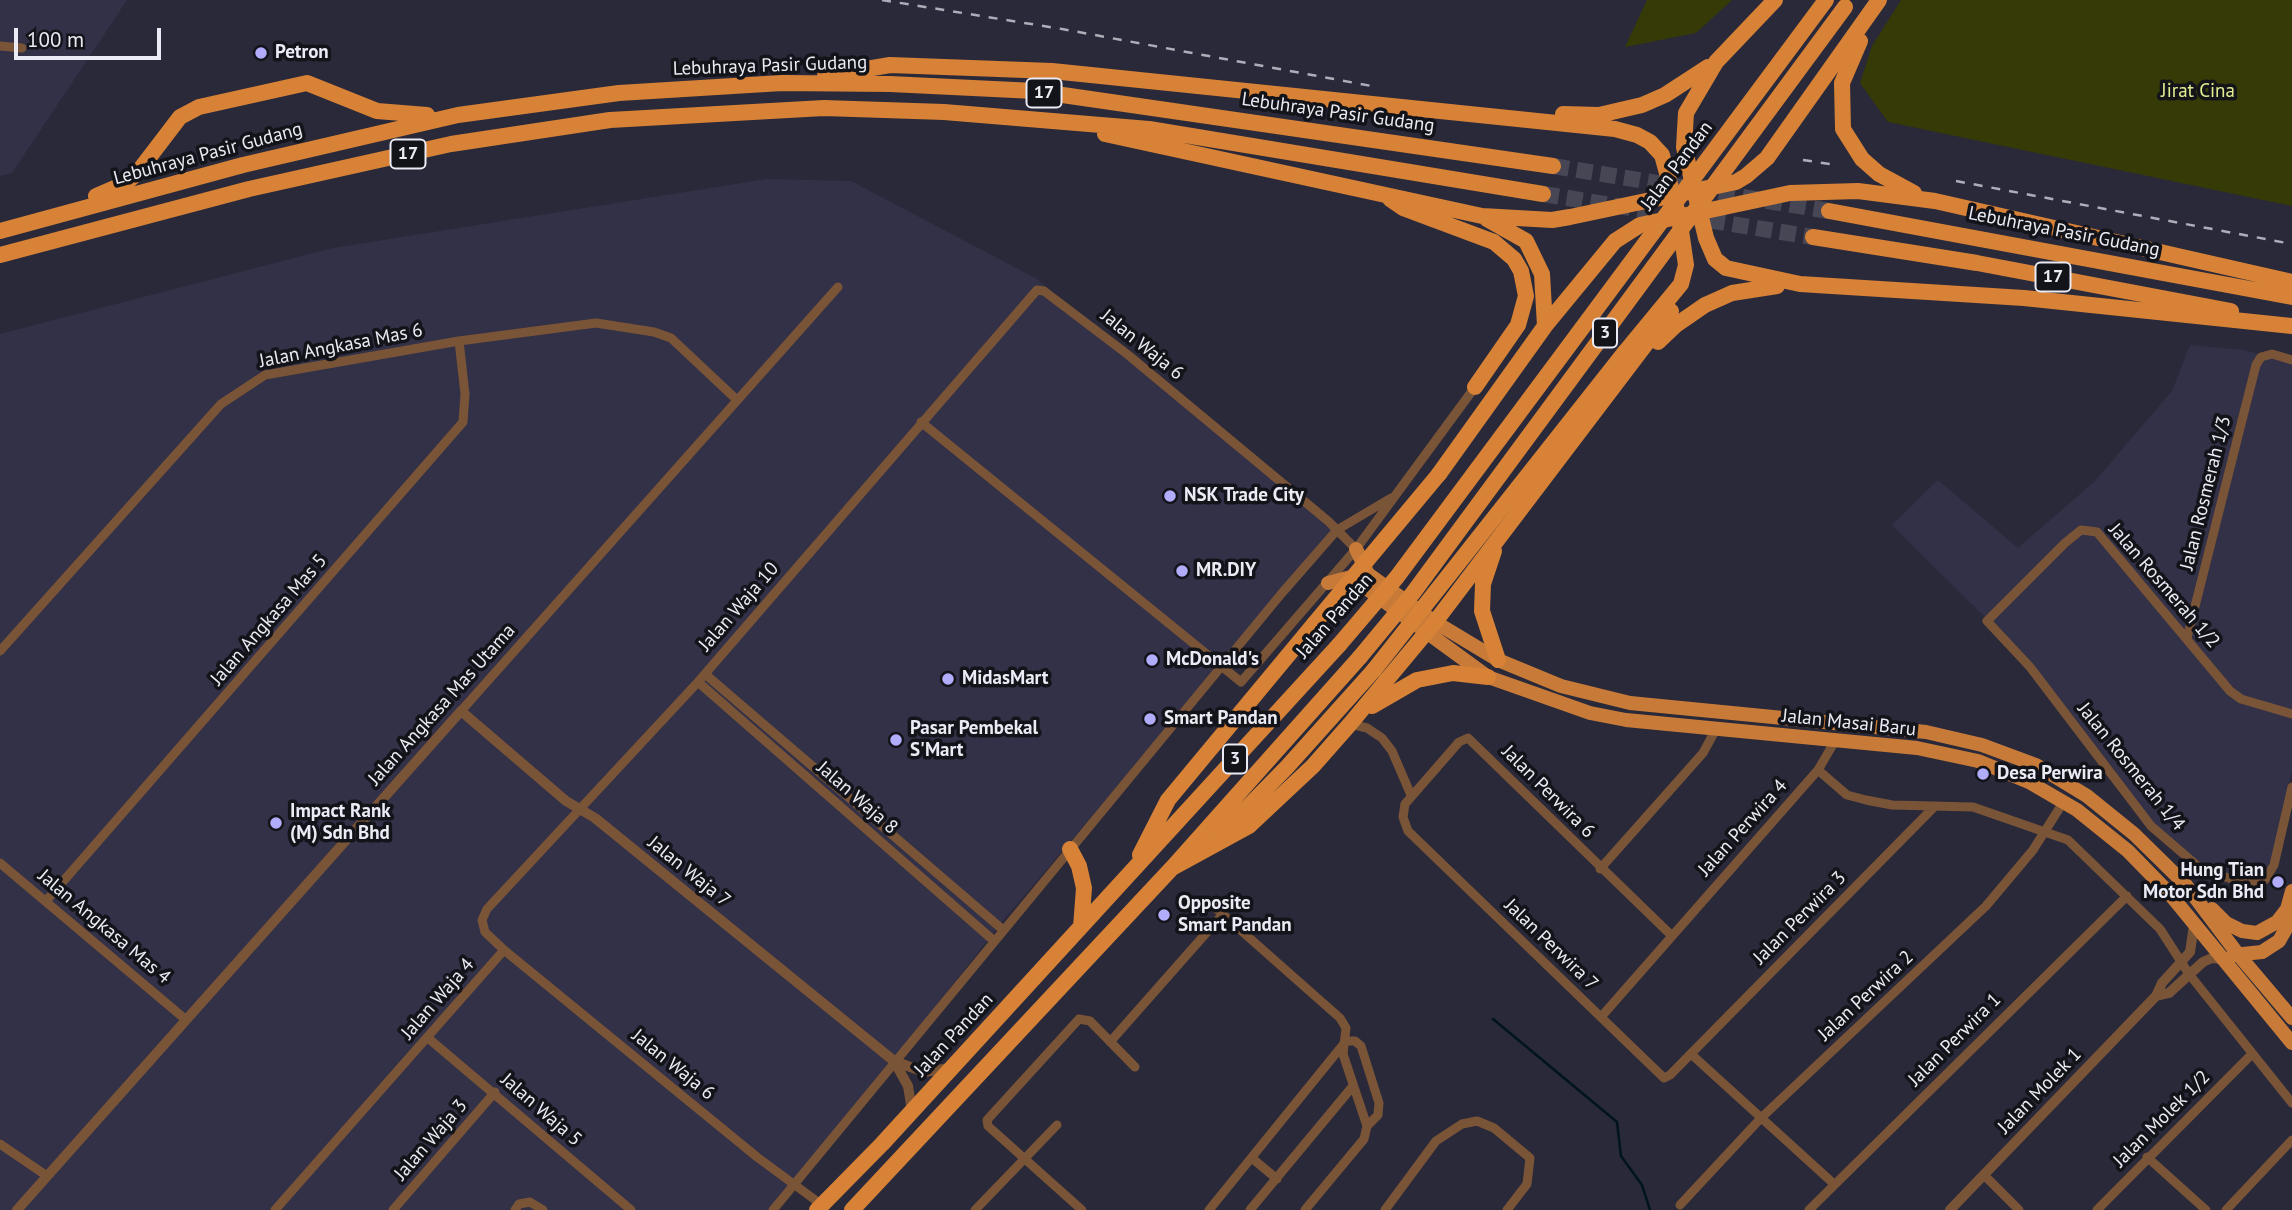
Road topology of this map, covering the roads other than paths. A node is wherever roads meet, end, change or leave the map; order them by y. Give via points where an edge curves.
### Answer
1 (1775, 0) edge
2 (1826, 0) edge
3 (1848, 4) edge
4 (1876, 5) edge
5 (0, 46) edge
6 (22, 48) dead end
7 (1716, 62) junction
8 (782, 83) junction
9 (1383, 104) junction
10 (458, 115) junction
11 (1034, 120) junction
12 (1553, 166) tunnel mouth
13 (1695, 191) junction
14 (1378, 192) junction
15 (1544, 194) tunnel mouth
16 (1673, 195) junction
17 (1935, 201) junction
18 (1829, 211) tunnel mouth
19 (1702, 214) junction
20 (1482, 216) junction
21 (1679, 217) junction
22 (4, 229) edge
23 (1813, 237) tunnel mouth
24 (0, 255) edge
25 (2292, 282) edge
26 (1681, 284) junction
27 (1800, 284) junction
28 (838, 287) dead end
29 (2292, 298) edge
30 (2292, 324) edge
31 (1545, 326) junction
32 (459, 341) junction
33 (2292, 360) edge
34 (1628, 370) junction
35 (1475, 387) joint
36 (737, 400) junction
37 (921, 422) junction
38 (1391, 498) junction
39 (1356, 520) junction
40 (1337, 530) junction
41 (1500, 536) junction
42 (1361, 542) junction
43 (1328, 583) junction
44 (1987, 621) joint
45 (1430, 628) junction
46 (2187, 638) junction
47 (0, 651) edge
48 (1498, 660) junction
49 (1220, 668) junction
50 (705, 674) junction
51 (1488, 677) junction
52 (698, 682) junction
53 (461, 711) junction
54 (2292, 713) edge
55 (1353, 721) junction
56 (1716, 729) junction
57 (1835, 741) junction
58 (1818, 770) junction
59 (2292, 788) edge
60 (1411, 795) junction
61 (2064, 802) junction
62 (1405, 804) joint
63 (1935, 806) junction
64 (578, 809) junction
65 (2047, 831) junction
66 (1070, 849) junction
67 (0, 863) edge
68 (1172, 868) junction
69 (1600, 869) junction
70 (1131, 873) junction
71 (2185, 884) junction
72 (2292, 891) edge
73 (2127, 896) junction
74 (46, 901) junction
75 (1212, 904) dead end
76 (1223, 914) junction
77 (2292, 918) edge
78 (2194, 925) junction
79 (1082, 928) junction
80 (1002, 929) junction
81 (1671, 935) junction
82 (993, 940) junction
83 (504, 950) junction
84 (2236, 953) junction
85 (2222, 959) junction
86 (2181, 964) junction
87 (2189, 974) junction
88 (2156, 996) junction
89 (1601, 1017) junction
90 (2292, 1018) edge
91 (185, 1019) junction
92 (428, 1038) junction
93 (1346, 1041) junction
94 (1110, 1042) junction
95 (2292, 1043) edge
96 (1690, 1054) junction
97 (2252, 1054) junction
98 (894, 1061) junction
99 (1135, 1067) dead end
100 (951, 1068) junction
101 (1353, 1086) junction
102 (495, 1093) junction
103 (2292, 1103) edge
104 (912, 1111) junction
105 (1761, 1118) junction
106 (1056, 1125) dead end
107 (1367, 1126) junction
108 (2292, 1140) edge
109 (0, 1144) edge
110 (2147, 1157) junction
111 (1253, 1159) junction
112 (1026, 1160) junction
113 (1984, 1175) junction
114 (47, 1176) junction
115 (1277, 1179) junction
116 (1834, 1184) junction
117 (795, 1185) junction
118 (1679, 1205) dead end
119 (820, 1207) edge
120 (17, 1210) edge
121 (275, 1210) edge
122 (393, 1210) edge
123 (515, 1210) edge
124 (543, 1210) edge
125 (631, 1210) edge
126 (773, 1210) edge
127 (852, 1210) edge
128 (975, 1210) edge
129 (1082, 1210) edge
130 (1209, 1210) edge
131 (1250, 1210) edge
132 (1305, 1210) edge
133 (1384, 1210) edge
134 (1507, 1210) edge
135 (1809, 1210) edge
136 (1950, 1210) edge
137 (2020, 1210) edge
138 (2097, 1210) edge
139 (2206, 1210) edge
140 (2226, 1210) edge

1 - 7 highway
2 - 70 highway, Jalan Pandan / 3, bridge via 1397,577
3 - 68 highway, 3, bridge via 1413,593
4 - 13 highway via 1767,158 1736,182
4 - 17 highway via 1842,83 1843,129 1862,159 1879,174
5 - 6 street
7 - 9 highway via 1665,95 1599,115
7 - 13 highway via 1686,113 1684,147
8 - 9 highway via 890,65 974,66
8 - 10 highway, Lebuhraya Pasir Gudang / 17 via 619,93
8 - 12 highway, Lebuhraya Pasir Gudang / 17 via 1035,91
9 - 16 highway via 1637,135 1662,155
10 - 22 highway, Lebuhraya Pasir Gudang / 17 via 243,165
10 - 22 highway via 377,111 307,83 200,107 180,117 126,183
11 - 14 highway
11 - 15 highway, 17 via 1149,129
11 - 24 highway, 17 via 824,108 610,120 451,145 249,189
13 - 16 highway
13 - 19 highway
14 - 20 highway
14 - 35 highway via 1403,208 1494,242 1521,271 1526,296 1518,325
16 - 20 highway via 1552,220
16 - 21 highway
17 - 19 highway via 1817,190
17 - 25 highway
18 - 29 highway, Lebuhraya Pasir Gudang / 17
19 - 21 highway
19 - 27 highway via 1715,259 1726,268
20 - 31 highway via 1526,241 1542,274
21 - 26 highway via 1686,250
21 - 31 highway via 1640,225 1615,241
23 - 30 highway, 17 via 1977,263
26 - 34 highway via 1680,298
26 - 68 highway, bridge via 1374,670 1235,820
27 - 30 highway via 2024,298
27 - 34 highway via 1732,293 1705,305
28 - 36 street, Jalan Angkasa Mas Utama
31 - 70 highway, bridge via 1439,474 1168,800
32 - 36 street, Jalan Angkasa Mas 6 via 596,323 654,332 671,338
32 - 47 street, Jalan Angkasa Mas 6 via 265,375 241,389 221,404
32 - 74 street, Jalan Angkasa Mas 5 via 466,394 463,422
33 - 46 street, Jalan Rosmerah 1/3 via 2272,354 2261,357 2256,365
34 - 41 highway
35 - 38 street
36 - 53 street, Jalan Angkasa Mas Utama
37 - 40 street, Jalan Waja 6 via 1037,290 1044,291 1127,354
37 - 49 street
37 - 50 street, Jalan Waja 10
38 - 39 street
38 - 42 street
39 - 40 street
39 - 42 street via 1364,523
40 - 42 street, Jalan Waja 6
40 - 49 street
41 - 45 highway
41 - 48 highway via 1483,584 1482,611
42 - 43 street
42 - 45 main road, Jalan Masai Baru via 1368,574
43 - 45 main road, Jalan Masai Baru via 1351,577
43 - 49 street via 1244,681
44 - 46 street, Jalan Rosmerah 1/2 via 2065,543 2087,529 2097,532
44 - 59 street, Jalan Rosmerah 1/4 via 2030,667 2151,826 2201,870 2247,884 2264,880 2274,865
45 - 48 main road, Jalan Masai Baru
45 - 51 main road, Jalan Masai Baru
45 - 55 highway
46 - 54 street, Jalan Rosmerah 1/2 via 2241,699
48 - 71 main road, Jalan Masai Baru via 1561,686 1630,703 1926,732 1982,744 2036,765 2087,796
49 - 66 street
50 - 52 street, Jalan Waja 10
50 - 80 street, Jalan Waja 8
51 - 55 highway via 1453,673 1417,680
51 - 56 main road, Jalan Masai Baru via 1590,713
52 - 64 street, Jalan Waja 10
52 - 82 street, Jalan Waja 8
53 - 64 street, Jalan Waja 7
53 - 91 street, Jalan Angkasa Mas Utama
55 - 60 street via 1382,738
55 - 68 highway via 1249,826
56 - 57 main road, Jalan Masai Baru
56 - 69 street via 1703,753
57 - 58 street, Jalan Perwira 4
57 - 61 main road, Jalan Masai Baru via 1917,748 1978,761
58 - 63 street via 1847,795 1892,805
58 - 81 street, Jalan Perwira 4
60 - 62 street, Jalan Perwira 6
60 - 69 street, Jalan Perwira 6 via 1459,742 1468,738
61 - 65 street, Jalan Perwira 2
61 - 78 main road, Jalan Masai Baru via 2129,851
62 - 89 street, Jalan Perwira 7 via 1408,831
63 - 65 street via 1973,807
63 - 96 street, Jalan Perwira 3
64 - 83 street via 487,909 482,920 485,932
64 - 98 street, Jalan Waja 7 via 595,818
65 - 73 street via 2072,843
65 - 105 street, Jalan Perwira 2 via 1986,906
66 - 79 highway via 1084,888
66 - 80 street
67 - 74 street, Jalan Angkasa Mas 4
68 - 127 highway, 3
69 - 81 street, Jalan Perwira 6
70 - 79 highway, Jalan Pandan / 3
71 - 72 main road via 2226,923 2257,933 2277,922
71 - 84 main road, Jalan Masai Baru
73 - 86 street via 2160,929
73 - 116 street, Jalan Perwira 1
74 - 91 street, Jalan Angkasa Mas 4
75 - 76 street
76 - 93 street via 1340,1018
76 - 94 street
77 - 84 main road via 2279,941 2262,951
78 - 85 main road, Jalan Masai Baru
78 - 86 street, Jalan Molek 1 via 2190,952
79 - 100 highway, Jalan Pandan / 3
80 - 82 street
81 - 89 street
82 - 98 street
83 - 92 street, Jalan Waja 4
83 - 117 street, Jalan Waja 6
84 - 85 main road
84 - 90 main road, Jalan Masai Baru
85 - 87 street, Jalan Molek 1 via 2203,962
85 - 95 main road, Jalan Masai Baru
86 - 87 street
86 - 88 street, Jalan Molek 1
87 - 88 street, Jalan Molek 1 via 2169,993
87 - 97 street
88 - 113 street, Jalan Molek 1
89 - 96 street, Jalan Perwira 7 via 1664,1078
91 - 114 street, Jalan Angkasa Mas Utama
92 - 102 street, Jalan Waja 5
92 - 121 street, Jalan Waja 4
93 - 101 street via 1343,1054
93 - 107 street via 1361,1046 1379,1103 1378,1115
93 - 111 street
94 - 99 street
94 - 112 street via 1090,1021 1079,1018 990,1114 988,1126
96 - 105 street
97 - 103 street
97 - 110 street, Jalan Molek 1/2
98 - 100 street, Jalan Waja 7 via 923,1072
98 - 104 street, Jalan Waja 7 via 908,1086
98 - 117 street
100 - 104 highway, Jalan Pandan / 3
101 - 107 street
101 - 115 street
102 - 122 street, Jalan Waja 3
102 - 125 street, Jalan Waja 5
104 - 119 highway, Jalan Pandan / 3
105 - 116 street
105 - 118 street, Jalan Perwira 2
106 - 112 street
107 - 132 street via 1364,1139
108 - 140 street
109 - 114 street
110 - 138 street, Jalan Molek 1/2
110 - 139 street
111 - 115 street
111 - 130 street
112 - 128 street
112 - 129 street
113 - 136 street, Jalan Molek 1
113 - 137 street
114 - 120 street, Jalan Angkasa Mas Utama
115 - 131 street
116 - 135 street, Jalan Perwira 1
117 - 119 street, Jalan Waja 6
117 - 126 street
123 - 124 street via 530,1202
133 - 134 street via 1436,1141 1462,1124 1477,1121 1494,1128 1530,1158 1527,1184

